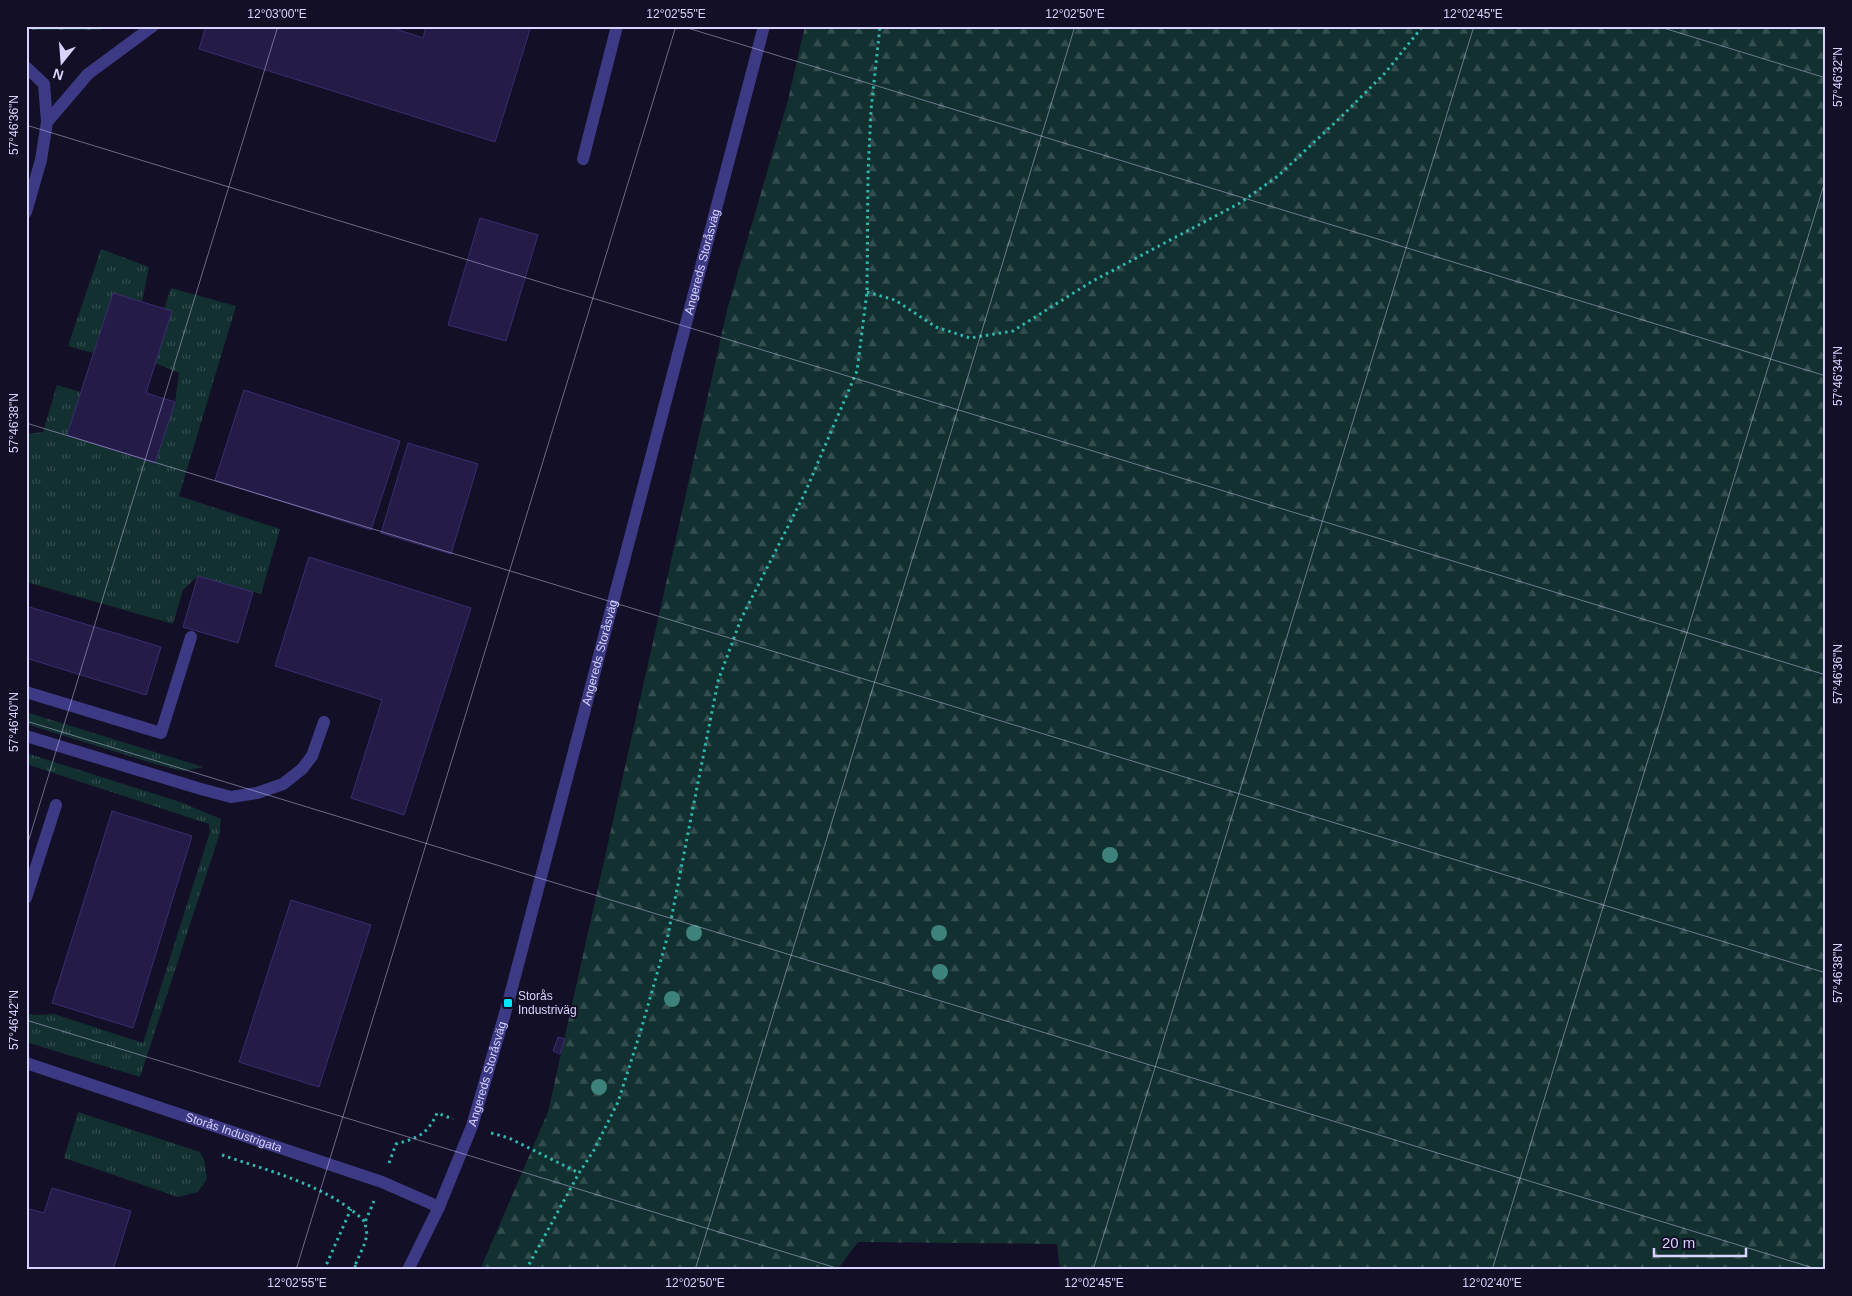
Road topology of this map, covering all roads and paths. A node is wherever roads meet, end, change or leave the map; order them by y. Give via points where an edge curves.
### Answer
1 (152, 26) edge
2 (617, 26) edge
3 (764, 26) edge
4 (880, 26) edge
5 (1423, 26) edge
6 (26, 67) edge
7 (47, 122) junction
8 (583, 160) dead end
9 (26, 212) edge
10 (867, 292) junction
11 (192, 637) dead end
12 (26, 692) edge
13 (324, 722) dead end
14 (26, 736) edge
15 (56, 805) dead end
16 (26, 898) edge
17 (26, 1063) edge
18 (222, 1155) dead end
19 (439, 1207) junction
20 (351, 1209) junction
21 (365, 1222) dead end
22 (354, 1266) dead end
23 (359, 1268) dead end
24 (324, 1270) edge
25 (408, 1270) edge
26 (526, 1270) edge

1 - 7 street via 88,74
2 - 8 street
3 - 19 street, Angereds Storåsväg via 508,1003 472,1126
4 - 10 path via 871,110
5 - 10 path via 1385,73 1278,176 1240,203 1091,282 1012,331 970,338 936,327 895,300
6 - 7 street via 44,84
7 - 9 street via 41,160
10 - 26 path via 857,371 804,495 741,619 718,681 668,935 618,1102
11 - 12 street via 161,733
13 - 14 street via 312,756 302,769 283,784 257,793 231,796 201,790
15 - 16 street
17 - 19 street, Storås Industrigata via 382,1182
18 - 20 path via 279,1174
19 - 25 street, Angereds Storåsväg
20 - 21 path
20 - 24 path
22 - 23 path

